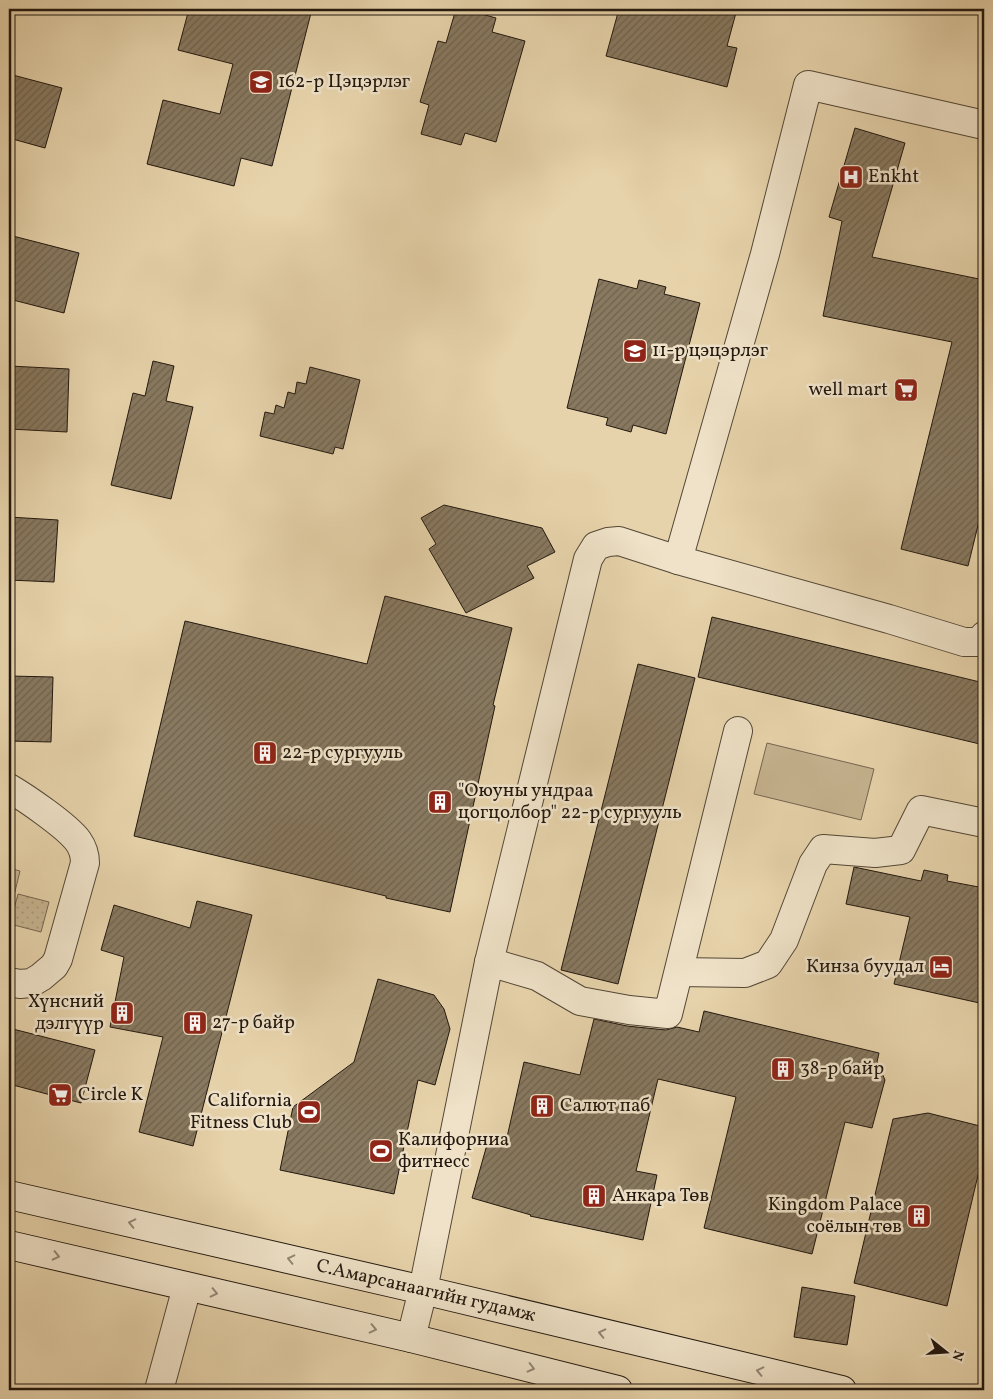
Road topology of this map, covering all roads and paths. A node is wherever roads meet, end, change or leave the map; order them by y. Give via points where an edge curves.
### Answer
1 (984, 125) edge
2 (678, 560) junction
3 (984, 636) edge
4 (738, 731) dead end
5 (9, 788) edge
6 (984, 823) edge
7 (489, 962) junction
8 (679, 972) junction
9 (9, 982) edge
10 (9, 1194) edge
11 (9, 1245) edge
12 (187, 1287) junction
13 (423, 1290) junction
14 (411, 1338) junction
15 (159, 1390) edge
16 (618, 1390) edge
17 (842, 1390) edge

1 - 2 street via 808,85 765,254
2 - 3 street via 964,642 980,642
2 - 7 street via 619,542 596,546 588,559
4 - 8 street
5 - 9 street via 72,834 80,844 85,863 58,959 48,972 31,983
6 - 8 street via 921,810 901,850 875,853 824,849 813,864 784,940 768,964 745,973
7 - 8 street via 537,976 580,1001 668,1014
7 - 13 street
13 -> 10 street, С.Амарсанаагийн гудамж
11 -> 12 street
12 -> 14 street
12 - 15 street
13 - 14 street
17 -> 13 street, С.Амарсанаагийн гудамж
14 -> 16 street

